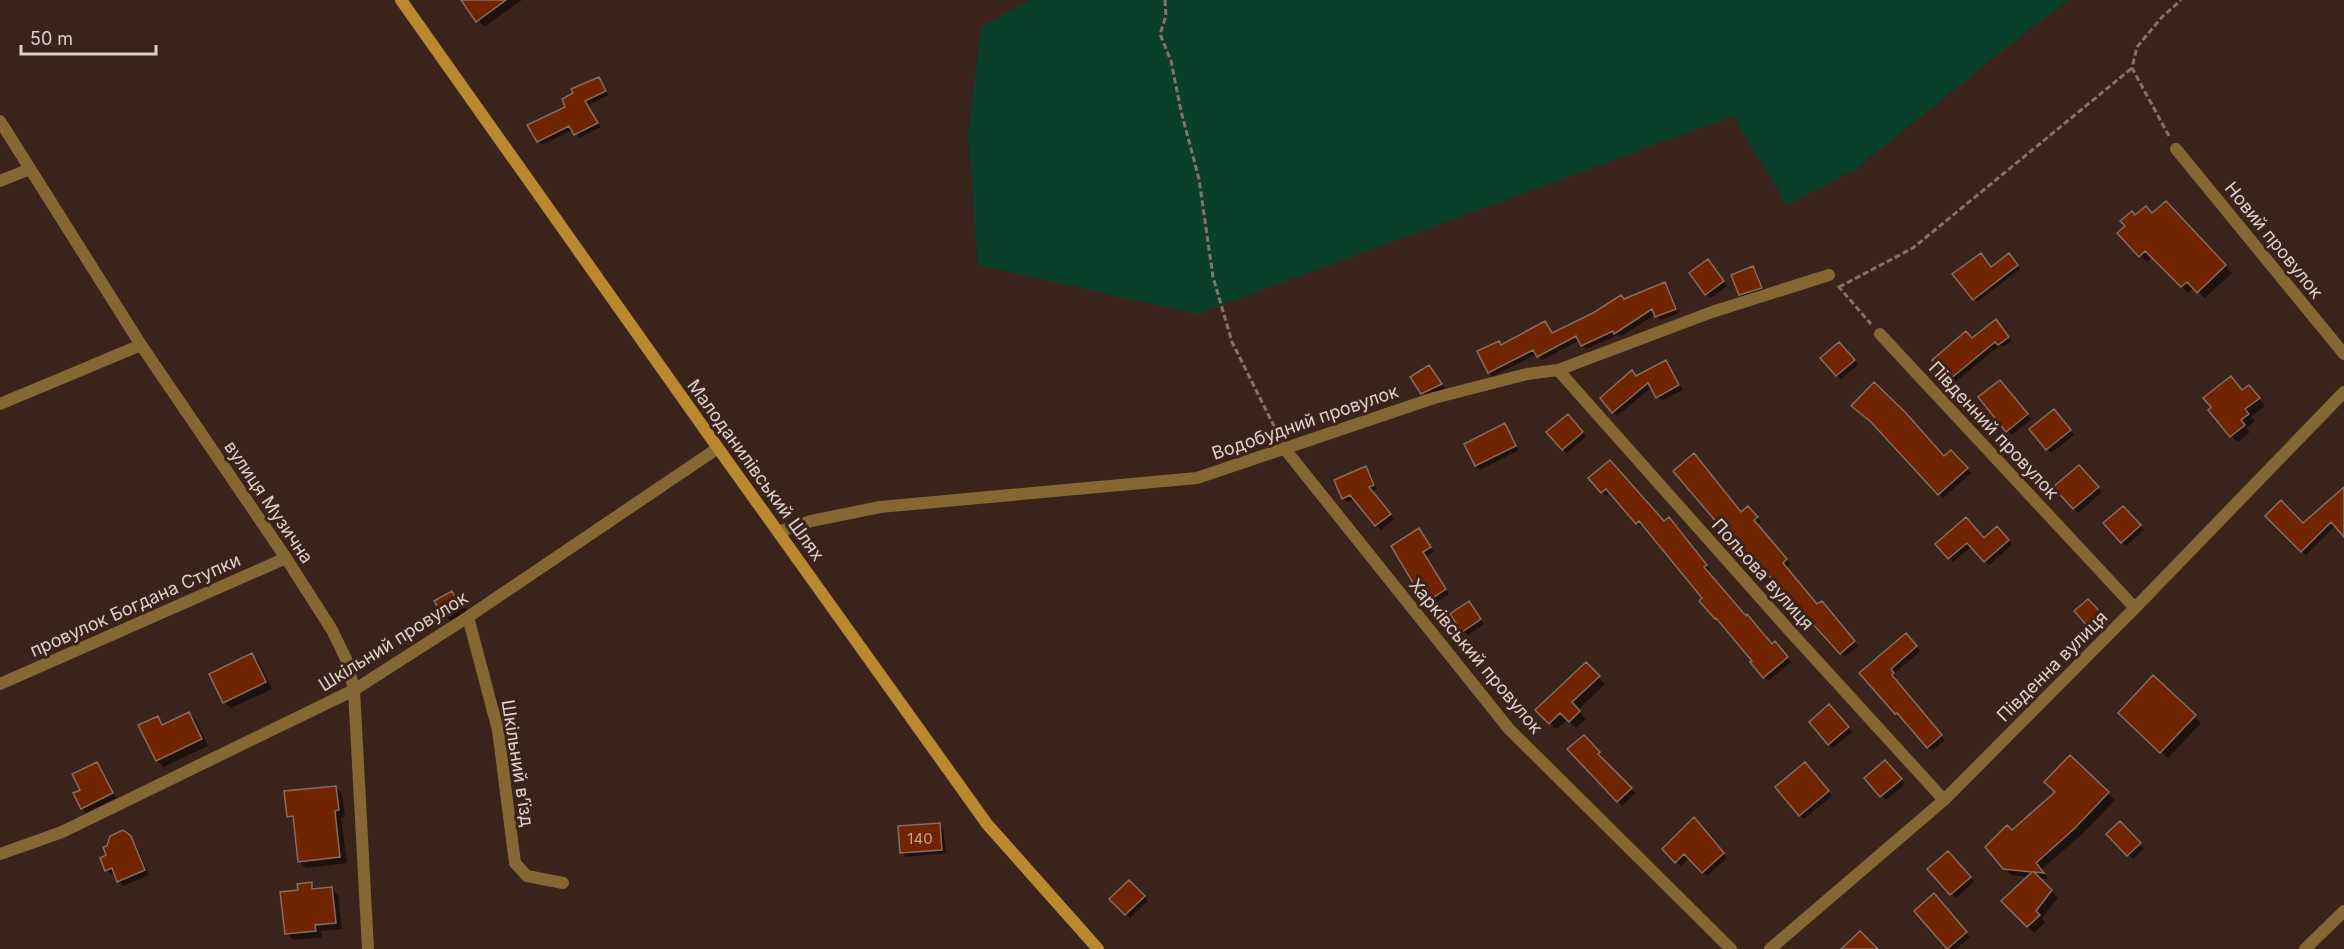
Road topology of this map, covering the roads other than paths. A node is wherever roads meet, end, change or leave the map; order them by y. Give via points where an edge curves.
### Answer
1 (401, 0) edge
2 (0, 121) edge
3 (2176, 149) road end
4 (30, 169) junction
5 (0, 182) edge
6 (1828, 275) road end
7 (1880, 334) road end
8 (141, 345) junction
9 (2344, 354) edge
10 (1558, 370) junction
11 (2344, 392) edge
12 (0, 404) edge
13 (718, 448) junction
14 (1284, 448) junction
15 (778, 532) junction
16 (285, 558) junction
17 (2135, 608) junction
18 (468, 617) junction
19 (0, 684) edge
20 (354, 690) junction
21 (1944, 800) junction
22 (0, 854) edge
23 (563, 883) dead end
24 (2344, 911) edge
25 (368, 949) edge
26 (1098, 949) edge
27 (1731, 949) edge
28 (1770, 949) edge
29 (2305, 949) edge

1 - 13 main road, Малоданилівський Шлях
2 - 4 street, вулиця Музична
3 - 9 street, Новий провулок
4 - 5 street
4 - 8 street, вулиця Музична
6 - 10 street, Водобудний провулок via 1712,312
7 - 17 street, Південний провулок
8 - 12 street
8 - 16 street, вулиця Музична
10 - 14 street, Водобудний провулок via 1434,398
10 - 21 street, Польова вулиця
11 - 17 street, Південна вулиця
13 - 15 main road, Малоданилівський Шлях
13 - 18 street, Шкільний провулок
14 - 15 street, Водобудний провулок via 1197,478 880,507
14 - 27 street, Харківський провулок via 1509,729
15 - 26 main road, Малоданилівський Шлях via 987,824
16 - 19 street, провулок Богдана Ступки
16 - 20 street, вулиця Музична via 332,630 347,661
17 - 21 street, Південна вулиця
18 - 20 street, Шкільний провулок
18 - 23 street, Шкільний в’їзд via 498,730 515,863 526,876
20 - 22 street, Шкільний провулок via 62,832
20 - 25 street, вулиця Музична
21 - 28 street, Південна вулиця
24 - 29 street

